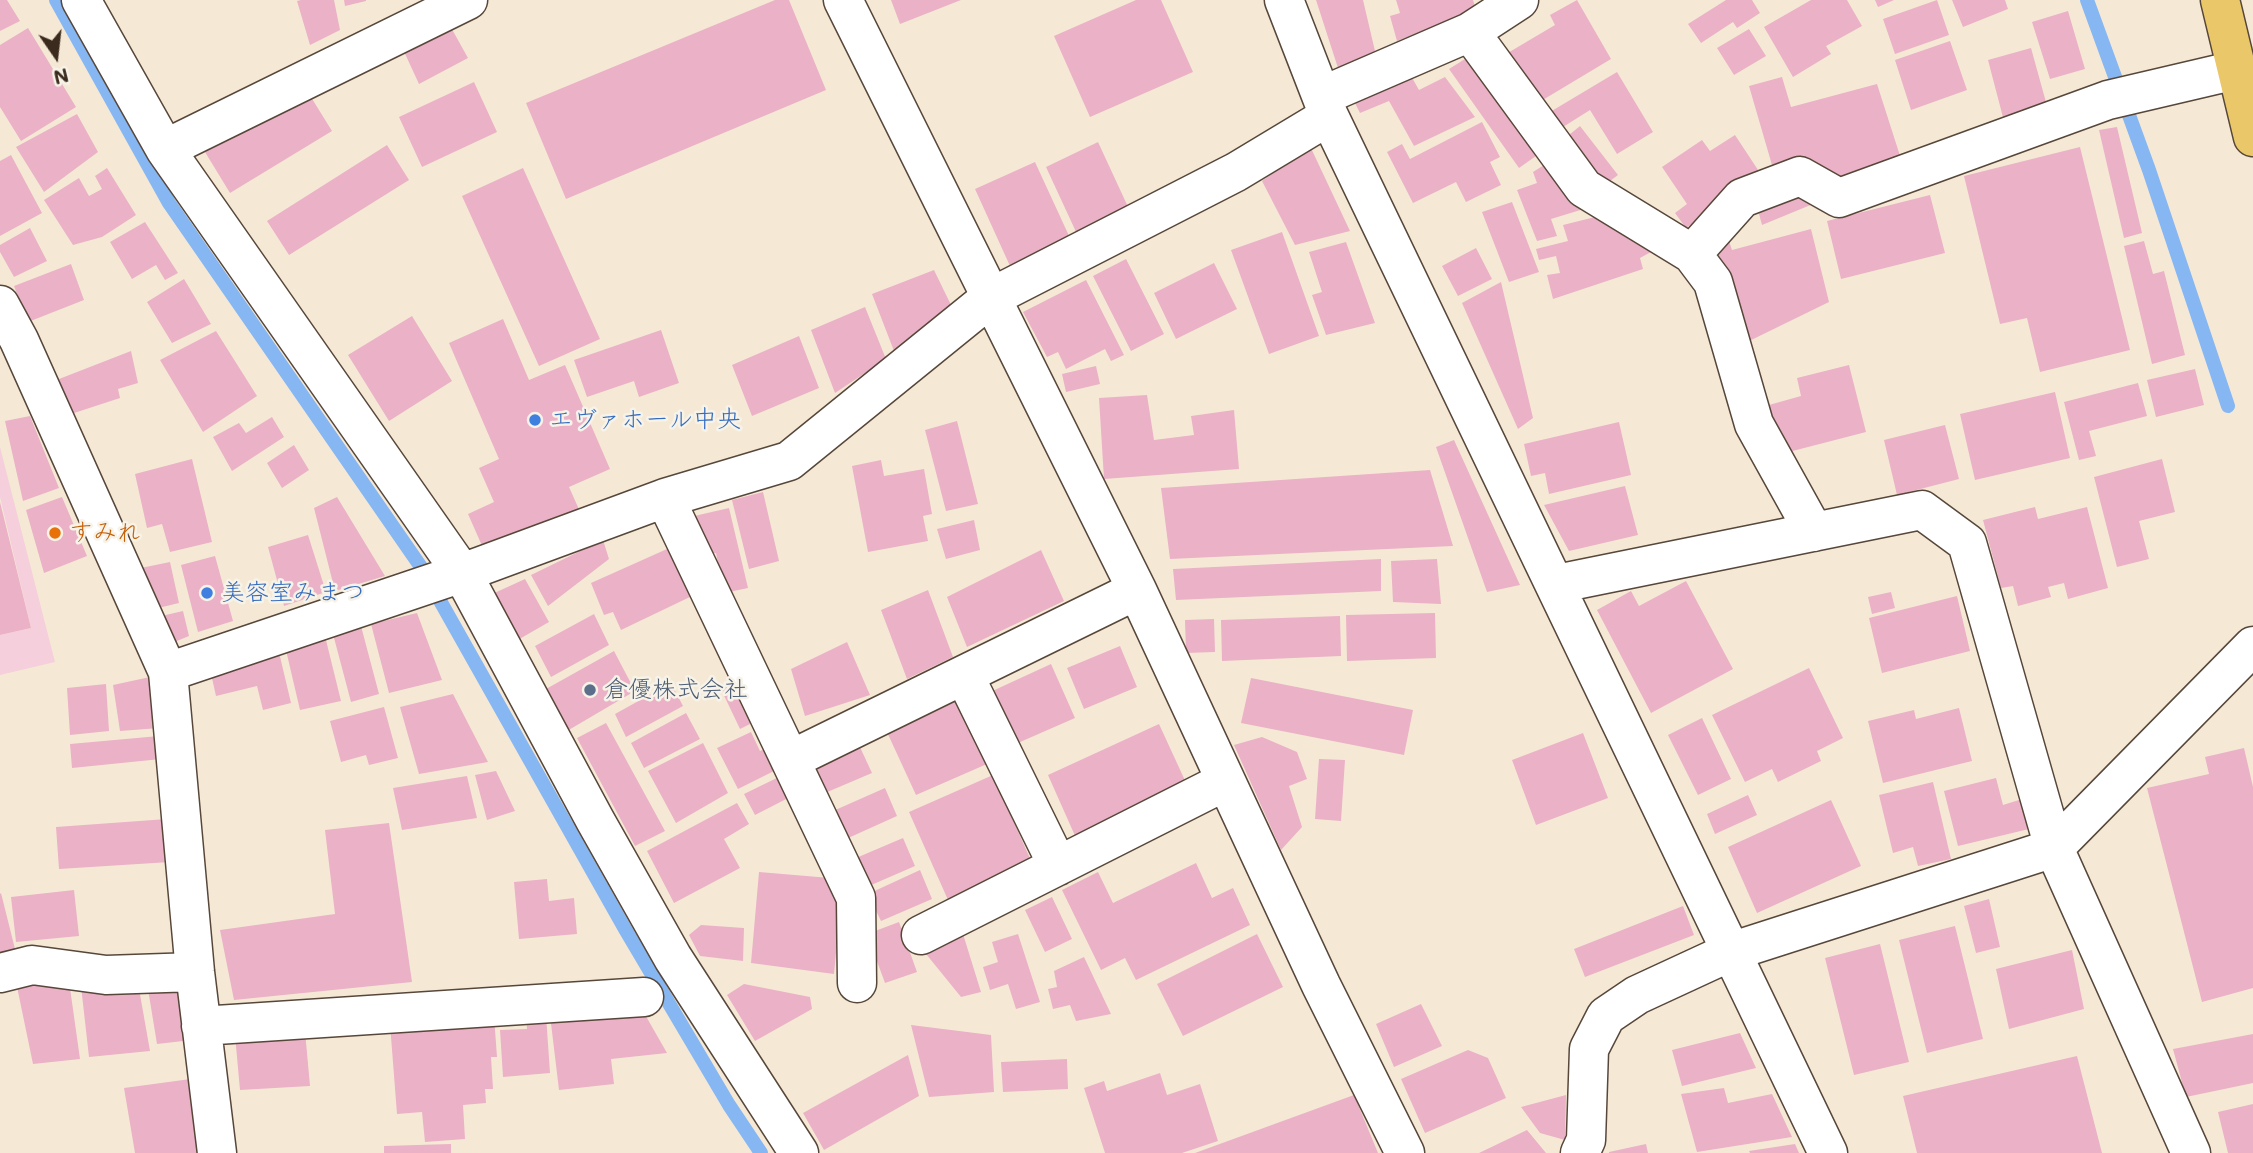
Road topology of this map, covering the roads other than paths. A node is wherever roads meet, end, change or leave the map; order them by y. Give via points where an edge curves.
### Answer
1 (80, 0) edge
2 (468, 0) edge
3 (843, 0) edge
4 (1284, 0) edge
5 (1519, 0) edge
6 (2220, 0) edge
7 (1470, 32) junction
8 (2236, 70) junction
9 (1325, 106) junction
10 (2253, 137) edge
11 (164, 149) junction
12 (1692, 254) junction
13 (990, 298) junction
14 (0, 305) edge
15 (10, 342) edge
16 (665, 498) junction
17 (1814, 532) junction
18 (442, 579) junction
19 (1556, 584) junction
20 (1137, 590) junction
21 (2253, 646) edge
22 (168, 672) junction
23 (964, 674) junction
24 (790, 760) junction
25 (1226, 781) junction
26 (2054, 848) junction
27 (1058, 866) junction
28 (922, 935) dead end
29 (1730, 951) junction
30 (195, 972) junction
31 (0, 973) edge
32 (857, 983) dead end
33 (645, 997) dead end
34 (201, 1026) junction
35 (217, 1153) edge
36 (799, 1153) edge
37 (1405, 1153) edge
38 (1580, 1153) edge
39 (1828, 1153) edge
40 (2191, 1153) edge

1 - 11 street
2 - 11 street
3 - 13 street
4 - 9 street
5 - 7 street
6 - 8 main road
7 - 9 street
7 - 12 street via 1584,188
8 - 10 main road
8 - 12 street via 2121,97 1839,198 1800,176 1742,198
9 - 13 street via 1236,172
9 - 19 street
11 - 18 street
12 - 17 street via 1713,282 1754,424
13 - 16 street via 789,461
13 - 20 street
14 - 15 street
15 - 22 street
16 - 18 street
16 - 24 street
17 - 19 street
17 - 26 street via 1922,510 1967,543
18 - 22 street
18 - 36 street via 589,808 673,958
19 - 29 street
20 - 23 street
20 - 25 street
21 - 26 street
22 - 30 street
23 - 24 street
23 - 27 street
24 - 32 street via 856,898
25 - 27 street
25 - 37 street
26 - 29 street
26 - 40 street
27 - 28 street
29 - 38 street via 1637,995 1606,1016 1589,1049 1586,1140
29 - 39 street
30 - 31 street via 106,975 32,965
30 - 34 street
33 - 34 street
34 - 35 street

